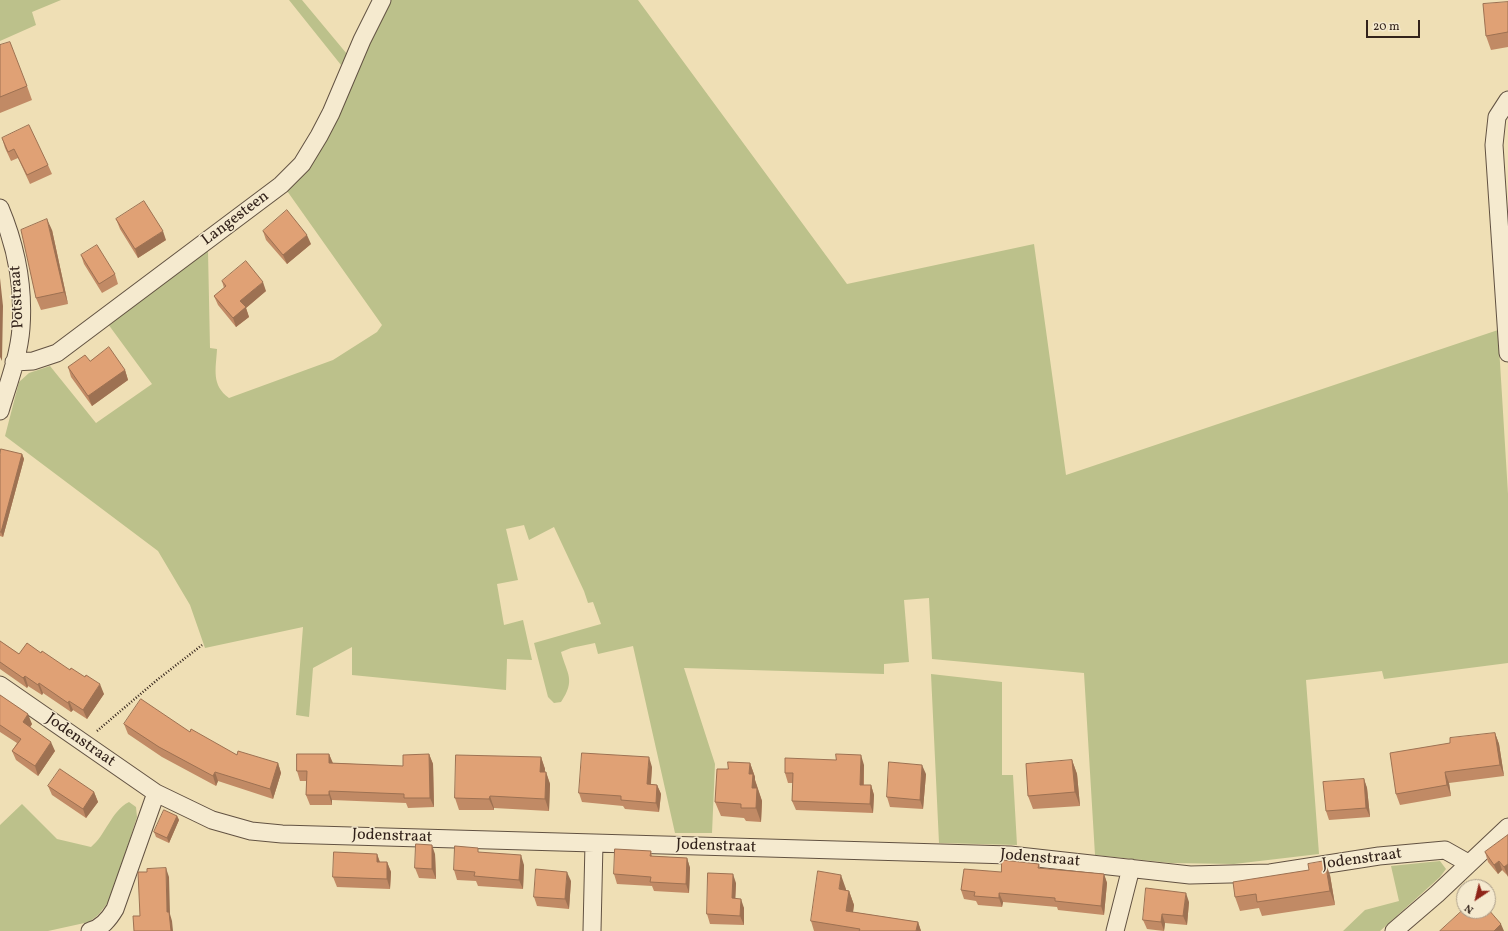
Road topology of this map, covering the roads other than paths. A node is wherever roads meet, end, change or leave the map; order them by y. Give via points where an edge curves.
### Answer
1 (382, 0) edge
2 (1508, 100) edge
3 (0, 208) edge
4 (1508, 353) edge
5 (14, 362) junction
6 (0, 411) edge
7 (0, 685) edge
8 (156, 793) junction
9 (1508, 827) edge
10 (594, 843) junction
11 (1468, 863) junction
12 (1131, 868) junction
13 (93, 931) edge
14 (592, 931) edge
15 (1115, 931) edge
16 (1394, 931) edge

1 - 5 street, Langesteen via 319,136 302,164 281,185 57,352 33,361
2 - 4 street via 1497,117 1494,144
3 - 5 street, Potstraat via 14,248 20,279 21,329
5 - 6 street, Potstraat
7 - 8 street, Jodenstraat
8 - 10 street, Jodenstraat via 212,820 251,831
8 - 13 street via 115,909 108,921
9 - 11 street
10 - 12 street, Jodenstraat via 1010,855
10 - 14 street
11 - 12 street, Jodenstraat via 1445,850 1379,856 1270,873 1190,875
11 - 16 street
12 - 15 street

